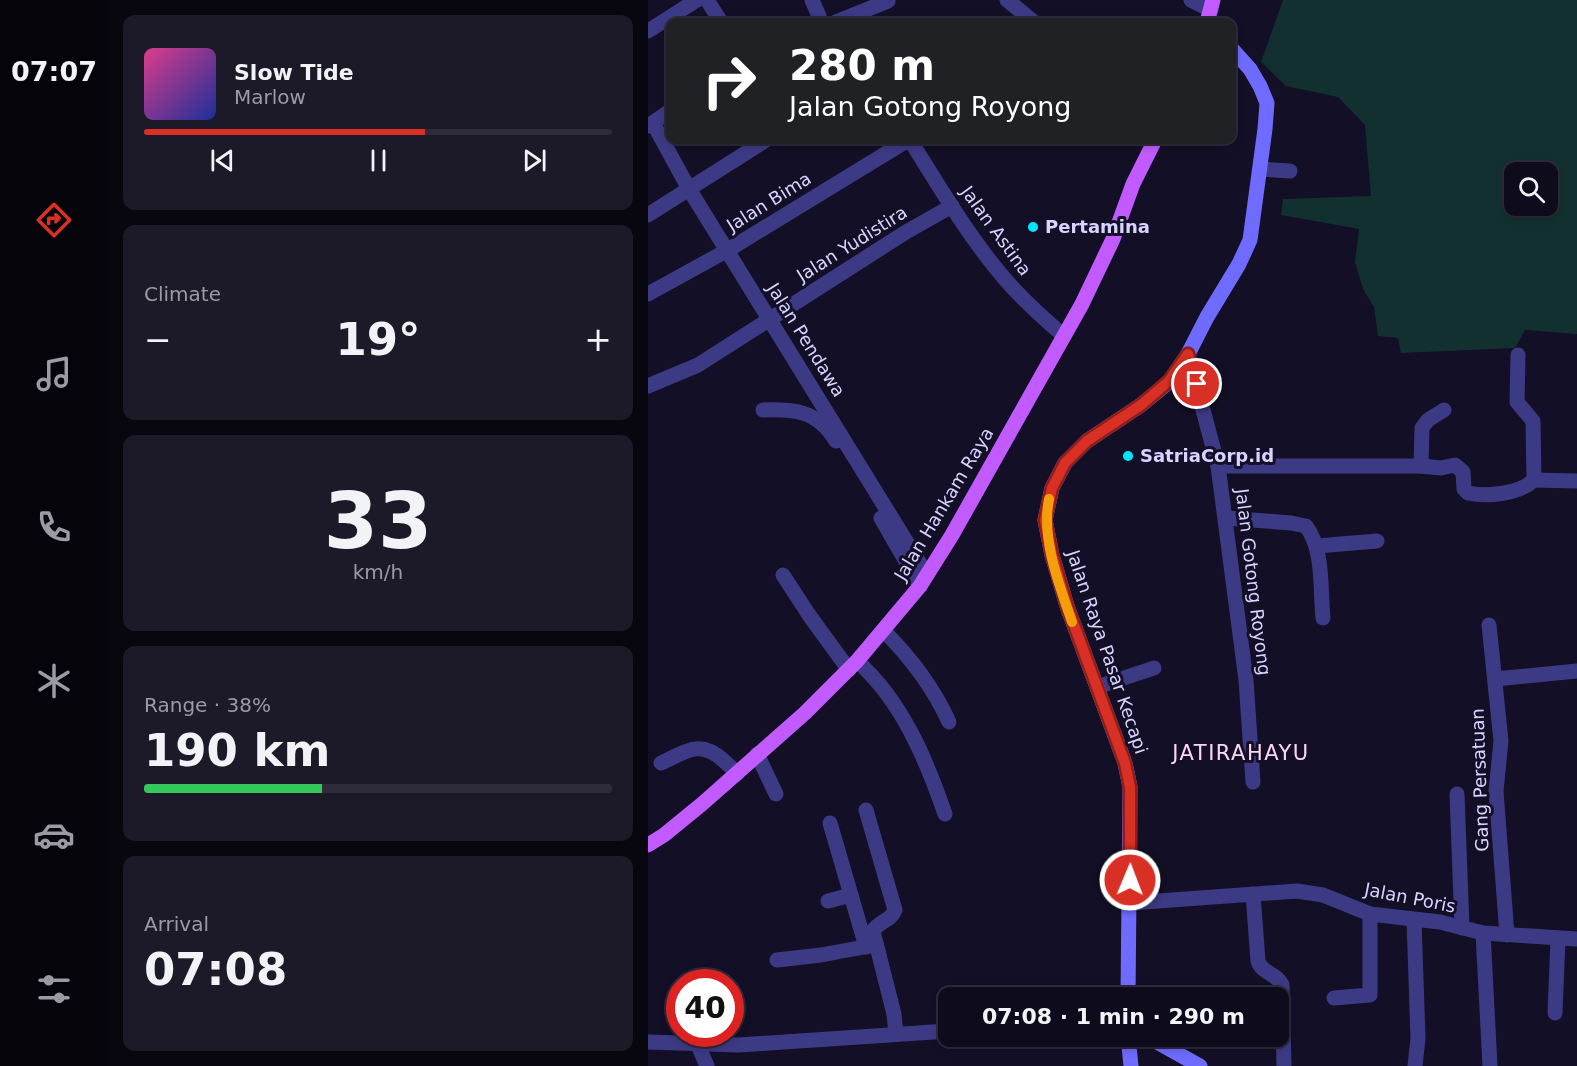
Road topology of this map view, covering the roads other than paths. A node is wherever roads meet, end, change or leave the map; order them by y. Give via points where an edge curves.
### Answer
1 (697, 0) edge
2 (707, 0) edge
3 (812, 0) edge
4 (1007, 0) edge
5 (1191, 0) edge
6 (888, 1) edge
7 (1211, 11) edge
8 (669, 18) edge
9 (719, 18) edge
10 (822, 18) edge
11 (834, 18) edge
12 (1029, 18) edge
13 (666, 20) edge
14 (648, 31) edge
15 (1236, 54) edge
16 (666, 114) edge
17 (650, 125) edge
18 (760, 144) edge
19 (902, 144) edge
20 (912, 144) edge
21 (1153, 144) edge
22 (1260, 169) junction
23 (1290, 171) dead end
24 (689, 189) junction
25 (951, 206) junction
26 (648, 215) edge
27 (728, 250) junction
28 (648, 294) edge
29 (770, 318) junction
30 (1064, 336) junction
31 (1188, 354) junction
32 (1518, 355) dead end
33 (648, 386) edge
34 (762, 410) dead end
35 (1444, 410) dead end
36 (1218, 466) junction
37 (1421, 466) junction
38 (1534, 480) junction
39 (1577, 481) edge
40 (1226, 518) junction
41 (1377, 541) dead end
42 (1317, 546) junction
43 (783, 574) dead end
44 (924, 580) junction
45 (1323, 618) dead end
46 (1490, 624) dead end
47 (884, 631) junction
48 (853, 666) junction
49 (1154, 668) dead end
50 (1577, 671) edge
51 (1495, 679) junction
52 (1097, 687) junction
53 (949, 722) dead end
54 (757, 754) junction
55 (661, 763) dead end
56 (737, 774) junction
57 (1253, 782) dead end
58 (776, 794) dead end
59 (1457, 794) dead end
60 (866, 810) dead end
61 (945, 814) dead end
62 (830, 823) dead end
63 (648, 845) edge
64 (1253, 894) junction
65 (851, 895) junction
66 (828, 901) dead end
67 (1130, 903) junction
68 (1371, 914) junction
69 (1414, 920) junction
70 (1462, 928) junction
71 (1483, 933) junction
72 (1507, 934) junction
73 (1558, 939) junction
74 (1577, 939) edge
75 (871, 946) junction
76 (777, 960) dead end
77 (1128, 987) edge
78 (1334, 998) dead end
79 (1555, 1013) dead end
80 (938, 1032) edge
81 (896, 1034) junction
82 (648, 1042) edge
83 (666, 1043) edge
84 (744, 1044) edge
85 (699, 1047) edge
86 (1129, 1047) edge
87 (1166, 1047) edge
88 (707, 1066) edge
89 (1131, 1066) edge
90 (1200, 1066) edge
91 (1284, 1066) edge
92 (1415, 1066) edge
93 (1490, 1066) edge

1 - 8 street
2 - 9 street
3 - 10 street
4 - 12 street
5 - 7 street
6 - 11 street
13 - 14 street
15 - 22 street, Jalan Raya Pasar Kecapi via 1250,69 1267,103
16 - 17 street
17 - 24 street, Jalan Pendawa
18 - 24 street
19 - 27 street, Jalan Bima
20 - 25 street, Jalan Astina
21 - 30 main road, Jalan Hankam Raya via 1113,239
22 - 23 street
22 - 31 street, Jalan Raya Pasar Kecapi via 1250,240
24 - 26 street
24 - 27 street, Jalan Pendawa
25 - 29 street, Jalan Yudistira
25 - 30 street, Jalan Astina via 1014,290
27 - 28 street, Jalan Bima
27 - 29 street, Jalan Pendawa
29 - 33 street, Jalan Yudistira via 698,365
29 - 44 street, Jalan Pendawa
30 - 44 main road, Jalan Hankam Raya
31 - 36 street, Jalan Gotong Royong
31 - 52 street, Jalan Raya Pasar Kecapi via 1169,381 1087,441 1065,463 1052,488 1045,520 1052,555
32 - 38 street via 1517,402 1533,421
34 - 44 street via 795,409 818,421 832,435
35 - 37 street via 1422,428
36 - 37 street
36 - 40 street, Jalan Gotong Royong
37 - 38 street via 1455,465 1463,472 1464,489 1476,495 1519,490
38 - 39 street
40 - 42 street via 1306,526
40 - 57 street, Jalan Gotong Royong via 1246,680
41 - 42 street
42 - 45 street
43 - 48 street via 809,615
44 - 47 main road, Jalan Hankam Raya
46 - 51 street, Gang Persatuan
47 - 48 main road, Jalan Hankam Raya
47 - 53 street via 936,694
48 - 54 main road, Jalan Hankam Raya
48 - 61 street via 874,676 912,732
49 - 52 street
50 - 51 street
51 - 72 street, Gang Persatuan via 1501,741 1496,791
52 - 67 street, Jalan Raya Pasar Kecapi via 1130,787
54 - 56 main road, Jalan Hankam Raya
54 - 58 street
55 - 56 street via 702,748 717,755
56 - 63 main road, Jalan Hankam Raya
59 - 70 street
60 - 75 street via 895,910 876,926
62 - 65 street
64 - 67 street, Jalan Poris
64 - 68 street, Jalan Poris via 1311,892
64 - 91 street via 1258,962 1282,985
65 - 66 street
65 - 75 street
67 - 77 street, Jalan Raya Pasar Kecapi
68 - 69 street, Jalan Poris
68 - 78 street via 1370,995
69 - 70 street, Jalan Poris
69 - 92 street via 1418,1038
70 - 71 street, Jalan Poris
71 - 72 street, Jalan Poris
71 - 93 street
72 - 73 street, Jalan Poris
73 - 74 street, Jalan Poris
73 - 79 street
75 - 76 street
75 - 81 street via 887,986
80 - 81 street
81 - 84 street
82 - 83 street
85 - 88 street
86 - 89 street
87 - 90 street

